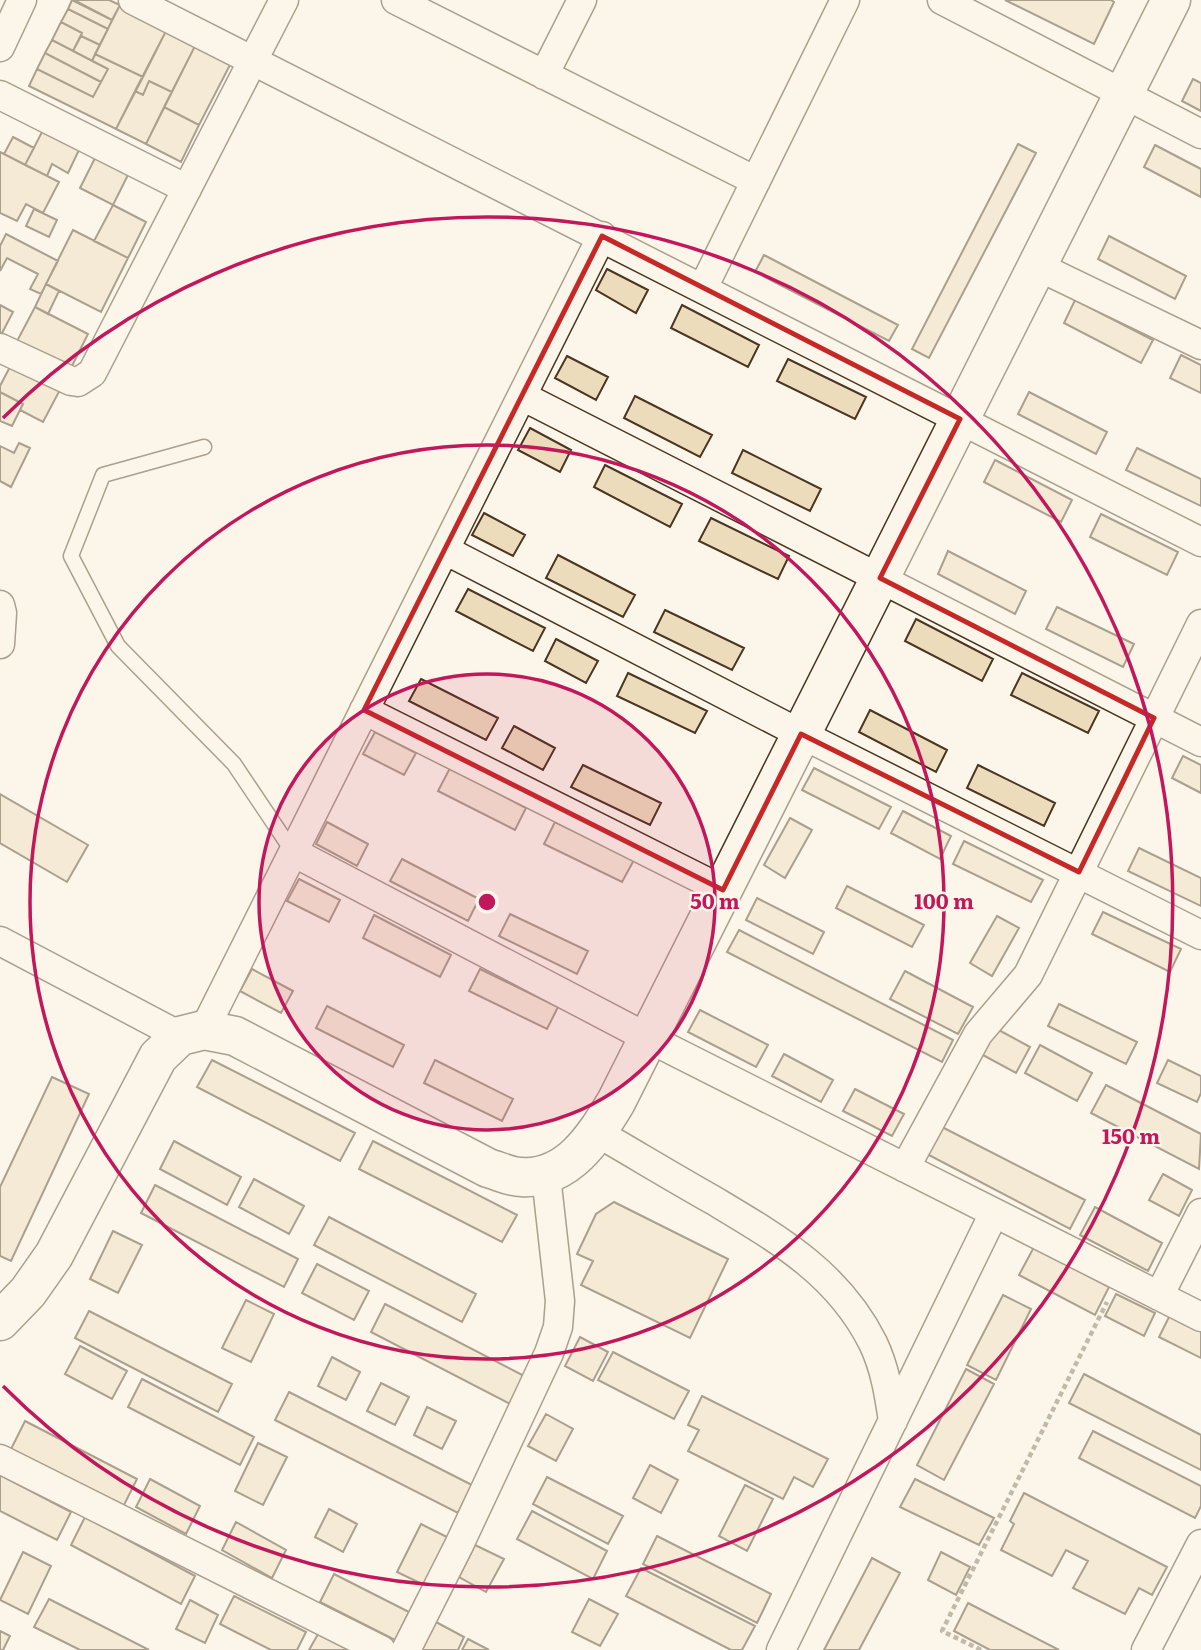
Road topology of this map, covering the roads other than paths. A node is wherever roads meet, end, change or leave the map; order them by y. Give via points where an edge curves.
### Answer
1 (22, 0) edge
2 (133, 0) edge
3 (284, 0) edge
4 (396, 0) edge
5 (582, 0) edge
6 (845, 0) edge
7 (942, 0) edge
8 (1171, 0) edge
9 (0, 47) edge
10 (254, 61) junction
11 (544, 75) junction
12 (1124, 94) junction
13 (0, 95) edge
14 (1201, 134) edge
15 (756, 181) junction
16 (187, 189) junction
17 (602, 236) junction
18 (1037, 266) junction
19 (703, 288) junction
20 (1201, 345) edge
21 (0, 348) edge
22 (522, 396) junction
23 (960, 419) junction
24 (204, 447) dead end
25 (1201, 542) edge
26 (444, 550) junction
27 (880, 578) junction
28 (0, 605) edge
29 (1201, 624) edge
30 (0, 644) edge
31 (364, 710) junction
32 (1154, 718) junction
33 (802, 734) junction
34 (1201, 742) edge
35 (293, 852) junction
36 (1079, 872) junction
37 (723, 890) junction
38 (1201, 935) edge
39 (0, 941) edge
40 (192, 1033) junction
41 (648, 1038) junction
42 (598, 1133) junction
43 (905, 1168) junction
44 (546, 1176) junction
45 (994, 1213) junction
46 (1201, 1213) edge
47 (1159, 1296) junction
48 (1201, 1317) edge
49 (0, 1321) edge
50 (893, 1421) junction
51 (0, 1460) edge
52 (1201, 1544) edge
53 (381, 1650) edge
54 (406, 1650) edge
55 (781, 1650) edge
56 (1146, 1650) edge

1 - 9 street
2 - 10 street
3 - 10 street
4 - 11 street
5 - 11 street
6 - 15 street
7 - 12 street
8 - 12 street
10 - 16 street
10 - 17 street
11 - 15 street
12 - 14 street
12 - 18 street
13 - 16 street
15 - 19 street
16 - 21 street via 92,373 84,380 61,379
17 - 19 street
17 - 22 street
18 - 20 street
18 - 23 street
19 - 23 street
22 - 26 street
22 - 27 street
23 - 25 street
23 - 27 street
24 - 35 lane via 103,475 71,556 118,646 234,764
26 - 31 street
26 - 33 street
27 - 32 street
27 - 33 street
28 - 30 street
29 - 32 street
31 - 35 street
31 - 37 street
32 - 34 street
32 - 36 street
33 - 36 street
33 - 37 street
35 - 40 street
35 - 41 street
36 - 38 street
36 - 43 street via 1028,975 978,1034
37 - 41 street
39 - 40 street
40 - 44 street via 235,1035 488,1168 519,1177
40 - 49 street via 158,1057 54,1255
41 - 42 street
41 - 43 street
42 - 44 street via 574,1159
42 - 50 street via 779,1240 817,1268 853,1309 873,1344 886,1378
43 - 45 street
44 - 54 street via 560,1301 558,1327 544,1365
45 - 47 street
45 - 50 street
46 - 47 street
47 - 48 street
50 - 55 street
51 - 53 street
52 - 56 street

